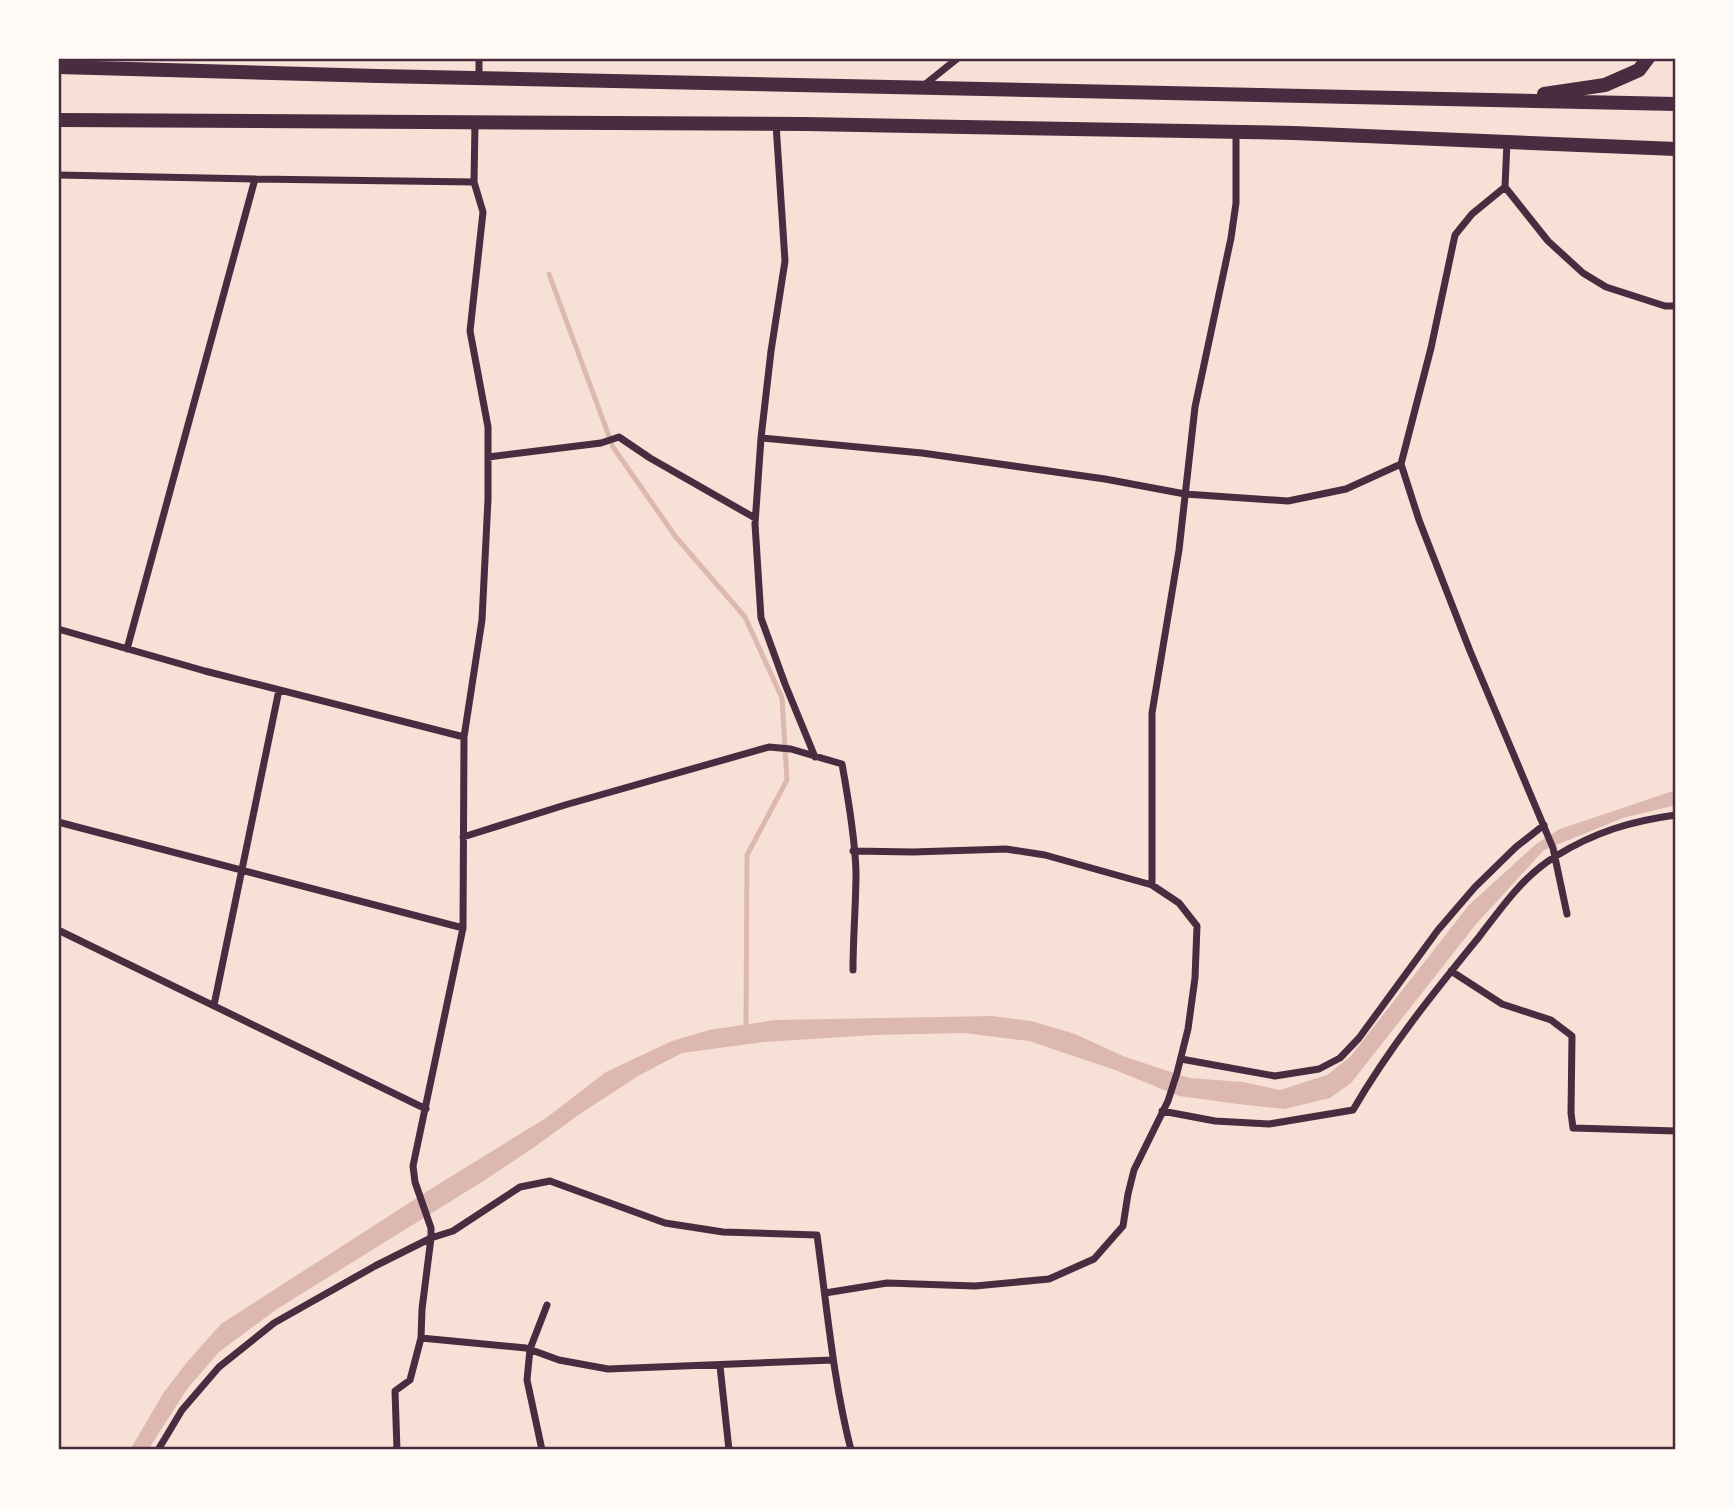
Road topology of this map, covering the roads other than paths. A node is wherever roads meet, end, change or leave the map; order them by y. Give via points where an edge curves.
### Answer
1 (480, 58) edge
2 (958, 58) edge
3 (1648, 58) edge
4 (58, 67) edge
5 (479, 78) junction
6 (922, 88) junction
7 (1507, 100) junction
8 (1676, 104) edge
9 (58, 120) edge
10 (475, 123) junction
11 (776, 124) junction
12 (1236, 132) junction
13 (1507, 142) junction
14 (1676, 149) edge
15 (58, 175) edge
16 (255, 179) junction
17 (474, 182) junction
18 (1505, 187) junction
19 (1676, 306) edge
20 (761, 438) junction
21 (488, 457) junction
22 (1401, 464) junction
23 (1185, 494) junction
24 (755, 519) junction
25 (58, 629) edge
26 (127, 649) junction
27 (279, 690) junction
28 (464, 737) junction
29 (815, 757) junction
30 (1676, 815) edge
31 (58, 822) edge
32 (1545, 828) junction
33 (463, 837) junction
34 (853, 851) junction
35 (1554, 852) junction
36 (242, 871) junction
37 (1152, 885) junction
38 (1567, 914) dead end
39 (463, 928) junction
40 (58, 930) edge
41 (853, 970) dead end
42 (1451, 971) junction
43 (214, 1005) junction
44 (1181, 1059) junction
45 (426, 1109) junction
46 (1162, 1111) junction
47 (1676, 1131) edge
48 (431, 1238) junction
49 (825, 1293) junction
50 (547, 1306) dead end
51 (421, 1338) junction
52 (530, 1349) junction
53 (833, 1360) junction
54 (720, 1366) junction
55 (158, 1450) edge
56 (397, 1450) edge
57 (542, 1450) edge
58 (729, 1450) edge
59 (851, 1450) edge

1 - 5 street
2 - 6 street
3 - 7 main road via 1639,70 1605,85
4 - 5 main road
5 - 6 main road
6 - 7 main road
7 - 8 main road
9 - 10 main road
10 - 11 main road
10 - 17 street
11 - 12 main road
11 - 20 street via 785,261
12 - 13 main road
12 - 23 street via 1236,203 1195,407
13 - 14 main road
13 - 18 street
15 - 16 street
16 - 17 street
16 - 26 street
17 - 21 street via 483,212 470,331 488,427
18 - 19 street via 1548,241 1583,273 1606,287
18 - 22 street via 1455,235
20 - 23 street via 922,453
20 - 24 street
21 - 24 street via 619,437
21 - 28 street via 482,620
22 - 23 street via 1346,489 1288,501
22 - 32 street via 1466,639
23 - 37 street via 1152,713
24 - 29 street via 761,618
25 - 26 street
26 - 27 street
27 - 28 street
27 - 36 street
28 - 33 street
29 - 33 street via 791,748 769,747
29 - 34 street via 842,764
30 - 35 street via 1607,830
31 - 36 street
32 - 35 street
32 - 44 street via 1516,847 1475,887 1340,1058 1319,1069 1275,1076
33 - 39 street
34 - 37 street via 1006,849 1045,855
34 - 41 street
35 - 38 street
35 - 42 street via 1526,878
36 - 39 street
36 - 43 street
37 - 44 street via 1179,903 1197,926 1195,978
39 - 45 street
40 - 43 street
42 - 46 street via 1397,1041 1353,1110 1269,1124 1215,1122
42 - 47 street via 1502,1004 1550,1020 1572,1036 1573,1128
43 - 45 street
44 - 46 street
45 - 48 street via 413,1167
46 - 49 street via 1134,1170 1123,1226 1094,1259 1049,1279 975,1286 887,1283
48 - 49 street via 453,1231 520,1186 550,1181 665,1223 723,1232 817,1235
48 - 51 street
48 - 55 street via 274,1323 219,1367 182,1410
49 - 53 street
50 - 52 street
51 - 52 street
51 - 56 street via 410,1380 395,1391
52 - 54 street via 558,1360 608,1369
52 - 57 street via 527,1380
53 - 54 street
53 - 59 street
54 - 58 street

